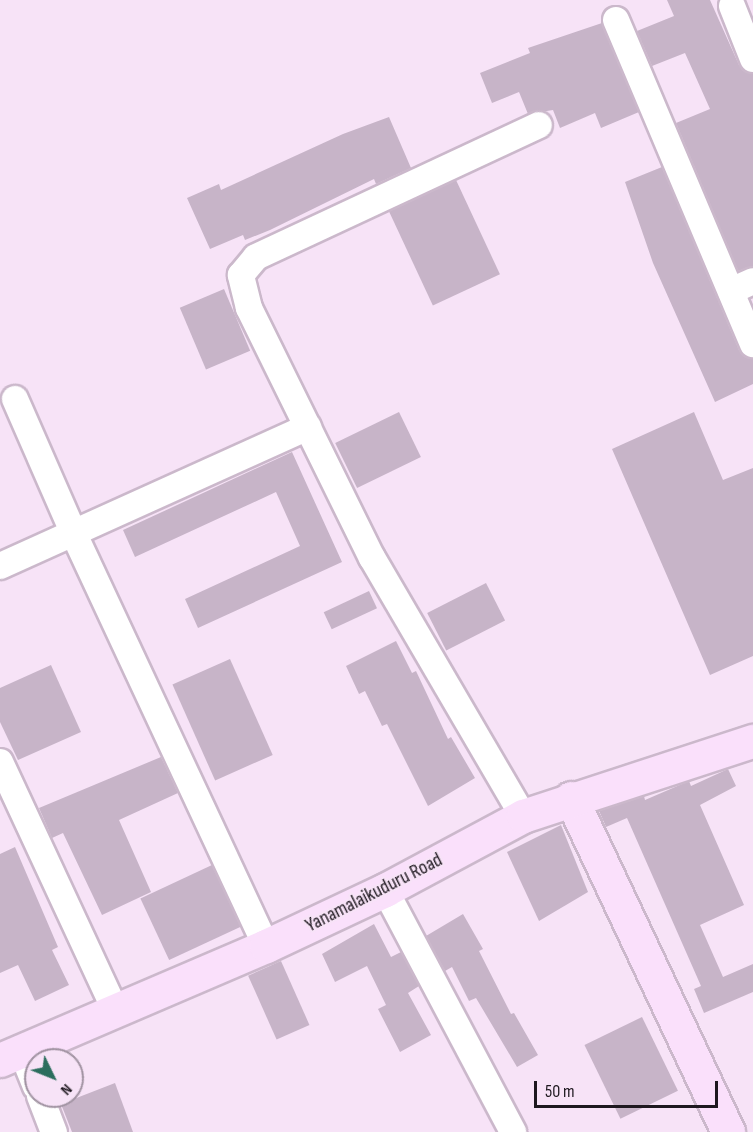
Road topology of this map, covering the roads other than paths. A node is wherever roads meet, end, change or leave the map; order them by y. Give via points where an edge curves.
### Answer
1 (732, 6) dead end
2 (616, 20) dead end
3 (753, 59) edge
4 (539, 125) dead end
5 (742, 286) edge
6 (753, 344) edge
7 (15, 399) dead end
8 (308, 427) junction
9 (73, 532) junction
10 (0, 566) edge
11 (753, 741) edge
12 (0, 762) edge
13 (571, 798) junction
14 (523, 816) junction
15 (385, 890) junction
16 (266, 946) junction
17 (114, 1008) junction
18 (11, 1056) edge
19 (24, 1072) edge
20 (45, 1108) edge
21 (54, 1132) edge
22 (513, 1132) edge
23 (728, 1132) edge

1 - 3 street
2 - 5 street
4 - 8 street via 256,256 241,275 249,308
5 - 6 street
7 - 9 street
8 - 9 street
8 - 14 street via 372,558
9 - 10 street
9 - 16 street
11 - 13 street, Yanamalaikuduru Road
12 - 17 street
13 - 14 street, Yanamalaikuduru Road
13 - 23 street
14 - 15 street, Yanamalaikuduru Road
15 - 16 street, Yanamalaikuduru Road
15 - 22 street
16 - 17 street, Yanamalaikuduru Road
17 - 18 street, Yanamalaikuduru Road
18 - 19 street
20 - 21 street

